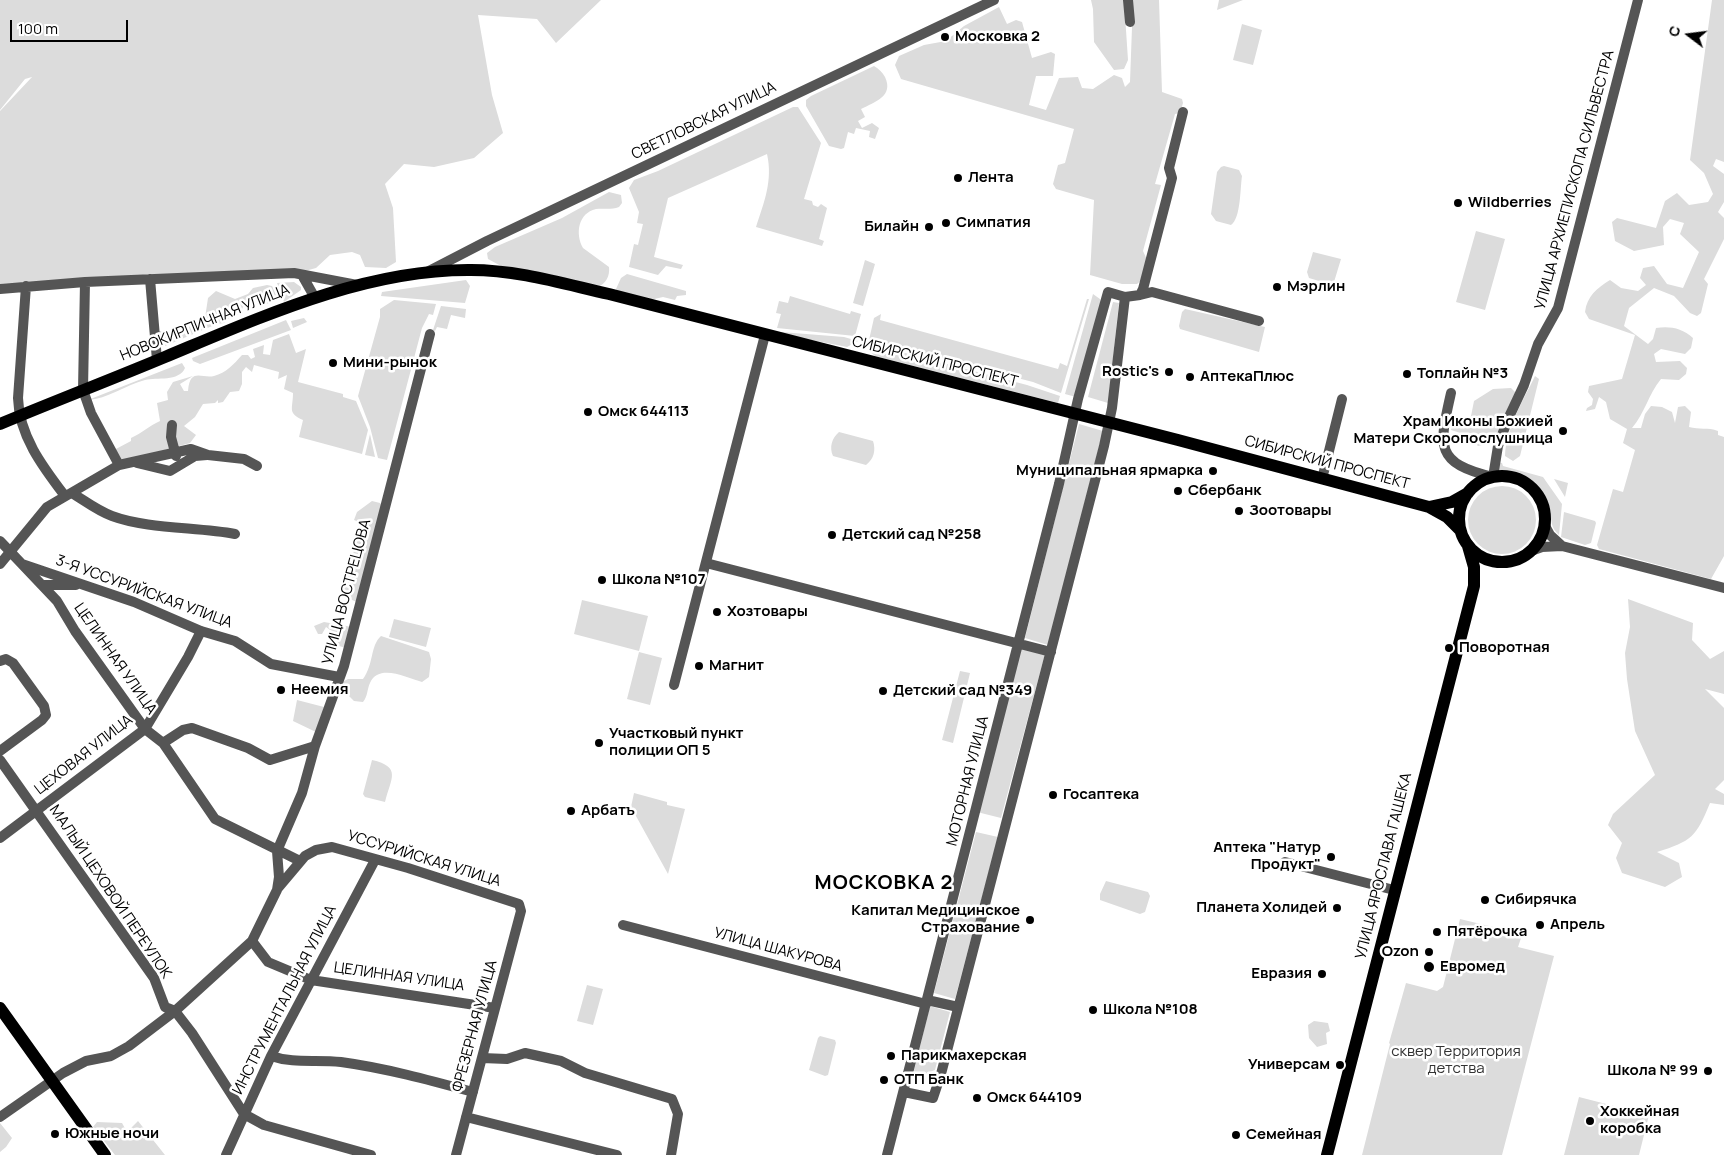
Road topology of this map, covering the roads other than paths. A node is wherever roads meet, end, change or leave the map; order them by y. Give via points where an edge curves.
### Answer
1 (994, 0) edge
2 (1128, 0) edge
3 (1638, 0) edge
4 (1130, 22) dead end
5 (1183, 112) dead end
6 (428, 272) junction
7 (302, 275) junction
8 (150, 279) junction
9 (85, 282) junction
10 (26, 286) junction
11 (363, 286) junction
12 (0, 289) edge
13 (1140, 295) junction
14 (1125, 297) junction
15 (315, 298) junction
16 (1259, 321) dead end
17 (430, 334) dead end
18 (765, 335) junction
19 (157, 360) junction
20 (83, 390) junction
21 (1452, 393) dead end
22 (1342, 399) dead end
23 (1075, 414) junction
24 (18, 416) junction
25 (1109, 423) junction
26 (0, 424) edge
27 (172, 425) dead end
28 (174, 451) junction
29 (208, 455) junction
30 (131, 462) junction
31 (119, 465) junction
32 (257, 466) dead end
33 (176, 468) junction
34 (1493, 477) junction
35 (1322, 479) junction
36 (1468, 493) junction
37 (68, 495) junction
38 (1429, 507) junction
39 (1544, 524) junction
40 (1460, 530) junction
41 (234, 534) dead end
42 (0, 541) edge
43 (1468, 546) junction
44 (1562, 546) junction
45 (1531, 551) junction
46 (12, 553) junction
47 (1496, 562) junction
48 (706, 563) junction
49 (0, 564) edge
50 (22, 564) junction
51 (42, 585) junction
52 (81, 585) junction
53 (1474, 586) junction
54 (1724, 588) edge
55 (201, 631) junction
56 (1018, 644) junction
57 (1051, 652) junction
58 (0, 661) edge
59 (339, 677) junction
60 (674, 685) dead end
61 (145, 729) junction
62 (163, 743) junction
63 (314, 746) junction
64 (0, 751) edge
65 (0, 760) edge
66 (36, 811) junction
67 (0, 838) edge
68 (276, 851) junction
69 (375, 860) junction
70 (300, 861) junction
71 (1285, 862) dead end
72 (277, 890) junction
73 (1394, 890) junction
74 (519, 904) joint
75 (623, 925) dead end
76 (252, 941) junction
77 (311, 980) junction
78 (927, 1002) junction
79 (958, 1007) junction
80 (0, 1008) edge
81 (495, 1008) junction
82 (175, 1011) junction
83 (271, 1056) junction
84 (482, 1058) junction
85 (52, 1080) junction
86 (473, 1092) junction
87 (904, 1092) junction
88 (244, 1114) junction
89 (466, 1116) junction
90 (0, 1117) edge
91 (105, 1155) edge
92 (226, 1155) edge
93 (371, 1155) edge
94 (456, 1155) edge
95 (618, 1155) edge
96 (671, 1155) edge
97 (887, 1155) edge
98 (1327, 1155) edge

1 - 6 street, СВЕТЛОВСКАЯ УЛИЦА
2 - 4 street
3 - 34 street, УЛИЦА АРХИЕПИСКОПА СИЛЬВЕСТРА via 1558,308 1538,344 1508,419 1498,446
5 - 13 street via 1169,168 1172,178
6 - 11 main road, НОВОКИРПИЧНАЯ УЛИЦА
6 - 18 main road, СИБИРСКИЙ ПРОСПЕКТ via 472,270 510,273
7 - 8 street
7 - 11 street
7 - 15 street
8 - 9 street
8 - 19 street
9 - 10 street
9 - 20 street
10 - 12 street
10 - 24 street
11 - 15 main road, НОВОКИРПИЧНАЯ УЛИЦА
13 - 14 street
13 - 16 street via 1152,292
14 - 23 street, МОТОРНАЯ УЛИЦА via 1108,292
14 - 25 street
15 - 19 main road, НОВОКИРПИЧНАЯ УЛИЦА via 265,314
17 - 59 street, УЛИЦА ВОСТРЕЦОВА
18 - 23 main road, СИБИРСКИЙ ПРОСПЕКТ
18 - 48 street
19 - 20 main road, НОВОКИРПИЧНАЯ УЛИЦА
20 - 24 main road, НОВОКИРПИЧНАЯ УЛИЦА
20 - 31 street via 91,413
21 - 34 street via 1443,435 1447,457 1472,472
22 - 35 street
23 - 25 main road, СИБИРСКИЙ ПРОСПЕКТ
23 - 56 street, МОТОРНАЯ УЛИЦА
24 - 26 main road, НОВОКИРПИЧНАЯ УЛИЦА
24 - 37 street via 33,448
25 - 35 main road, СИБИРСКИЙ ПРОСПЕКТ
25 - 57 street
27 - 28 street
28 - 29 street via 192,448
28 - 30 street via 157,458
28 - 33 street
29 - 32 street via 244,459
29 - 33 street via 195,456
30 - 31 street
30 - 33 street via 165,471
31 - 37 street
34 - 36 main road
34 - 39 main road via 1518,480 1529,487 1538,497
35 - 38 main road, СИБИРСКИЙ ПРОСПЕКТ
36 - 38 main road via 1452,502
36 - 40 main road via 1460,512
37 - 41 street via 125,520
37 - 46 street via 47,507
38 - 40 main road via 1447,517
39 - 44 street
39 - 45 main road
40 - 43 main road
42 - 46 street, ЦЕЛИННАЯ УЛИЦА
43 - 47 main road via 1475,553
43 - 53 main road via 1474,567
44 - 45 street
44 - 54 street
45 - 47 main road via 1511,561
46 - 49 street
46 - 50 street, ЦЕЛИННАЯ УЛИЦА
47 - 53 main road via 1479,576
48 - 56 street
48 - 60 street
50 - 51 street, ЦЕЛИННАЯ УЛИЦА
50 - 52 street, 3-Я УССУРИЙСКАЯ УЛИЦА
51 - 52 street
51 - 61 street, ЦЕЛИННАЯ УЛИЦА via 57,601
52 - 55 street, 3-Я УССУРИЙСКАЯ УЛИЦА via 134,602
53 - 73 main road, УЛИЦА ЯРОСЛАВА ГАШЕКА
55 - 59 street, 3-Я УССУРИЙСКАЯ УЛИЦА via 234,641 272,664
55 - 61 street, ЦЕХОВАЯ УЛИЦА
56 - 57 street
56 - 78 street, МОТОРНАЯ УЛИЦА
57 - 79 street
58 - 64 street via 6,659 13,663 44,706 46,715
59 - 63 street, УЛИЦА ВОСТРЕЦОВА
61 - 62 street, ЦЕЛИННАЯ УЛИЦА
61 - 66 street, ЦЕХОВАЯ УЛИЦА
62 - 63 street via 192,728 248,748 270,760
62 - 68 street, ЦЕЛИННАЯ УЛИЦА via 215,819
63 - 68 street, УЛИЦА ВОСТРЕЦОВА via 308,777
65 - 66 street, МАЛЫЙ ЦЕХОВОЙ ПЕРЕУЛОК
66 - 67 street, ЦЕХОВАЯ УЛИЦА
66 - 82 street, МАЛЫЙ ЦЕХОВОЙ ПЕРЕУЛОК via 154,978 165,1007
68 - 70 street, ЦЕЛИННАЯ УЛИЦА
68 - 72 street
69 - 70 street, УССУРИЙСКАЯ УЛИЦА via 326,847
69 - 74 street, УССУРИЙСКАЯ УЛИЦА
69 - 77 street, ИНСТРУМЕНТАЛЬНАЯ УЛИЦА
70 - 72 street, УССУРИЙСКАЯ УЛИЦА
71 - 73 street
72 - 76 street
73 - 98 main road, УЛИЦА ЯРОСЛАВА ГАШЕКА
74 - 81 street, ФРЕЗЕРНАЯ УЛИЦА via 521,911
75 - 78 street, УЛИЦА ШАКУРОВА
76 - 77 street, ЦЕЛИННАЯ УЛИЦА via 268,962
76 - 82 street
77 - 81 street, ЦЕЛИННАЯ УЛИЦА
77 - 83 street, ИНСТРУМЕНТАЛЬНАЯ УЛИЦА
78 - 79 street, УЛИЦА ШАКУРОВА
78 - 87 street, МОТОРНАЯ УЛИЦА
79 - 87 street via 933,1098
80 - 85 main road
81 - 84 street, ФРЕЗЕРНАЯ УЛИЦА
82 - 85 street via 120,1052 86,1061
82 - 88 street, МАЛЫЙ ЦЕХОВОЙ ПЕРЕУЛОК
83 - 86 street via 381,1069
83 - 88 street, ИНСТРУМЕНТАЛЬНАЯ УЛИЦА
84 - 86 street, ФРЕЗЕРНАЯ УЛИЦА
84 - 96 street via 507,1059 525,1053 561,1061 594,1076 672,1099 678,1114
85 - 90 street
85 - 91 main road
86 - 89 street, ФРЕЗЕРНАЯ УЛИЦА
87 - 97 street, МОТОРНАЯ УЛИЦА
88 - 92 street, ИНСТРУМЕНТАЛЬНАЯ УЛИЦА
88 - 93 street via 264,1125
89 - 94 street, ФРЕЗЕРНАЯ УЛИЦА
89 - 95 street

